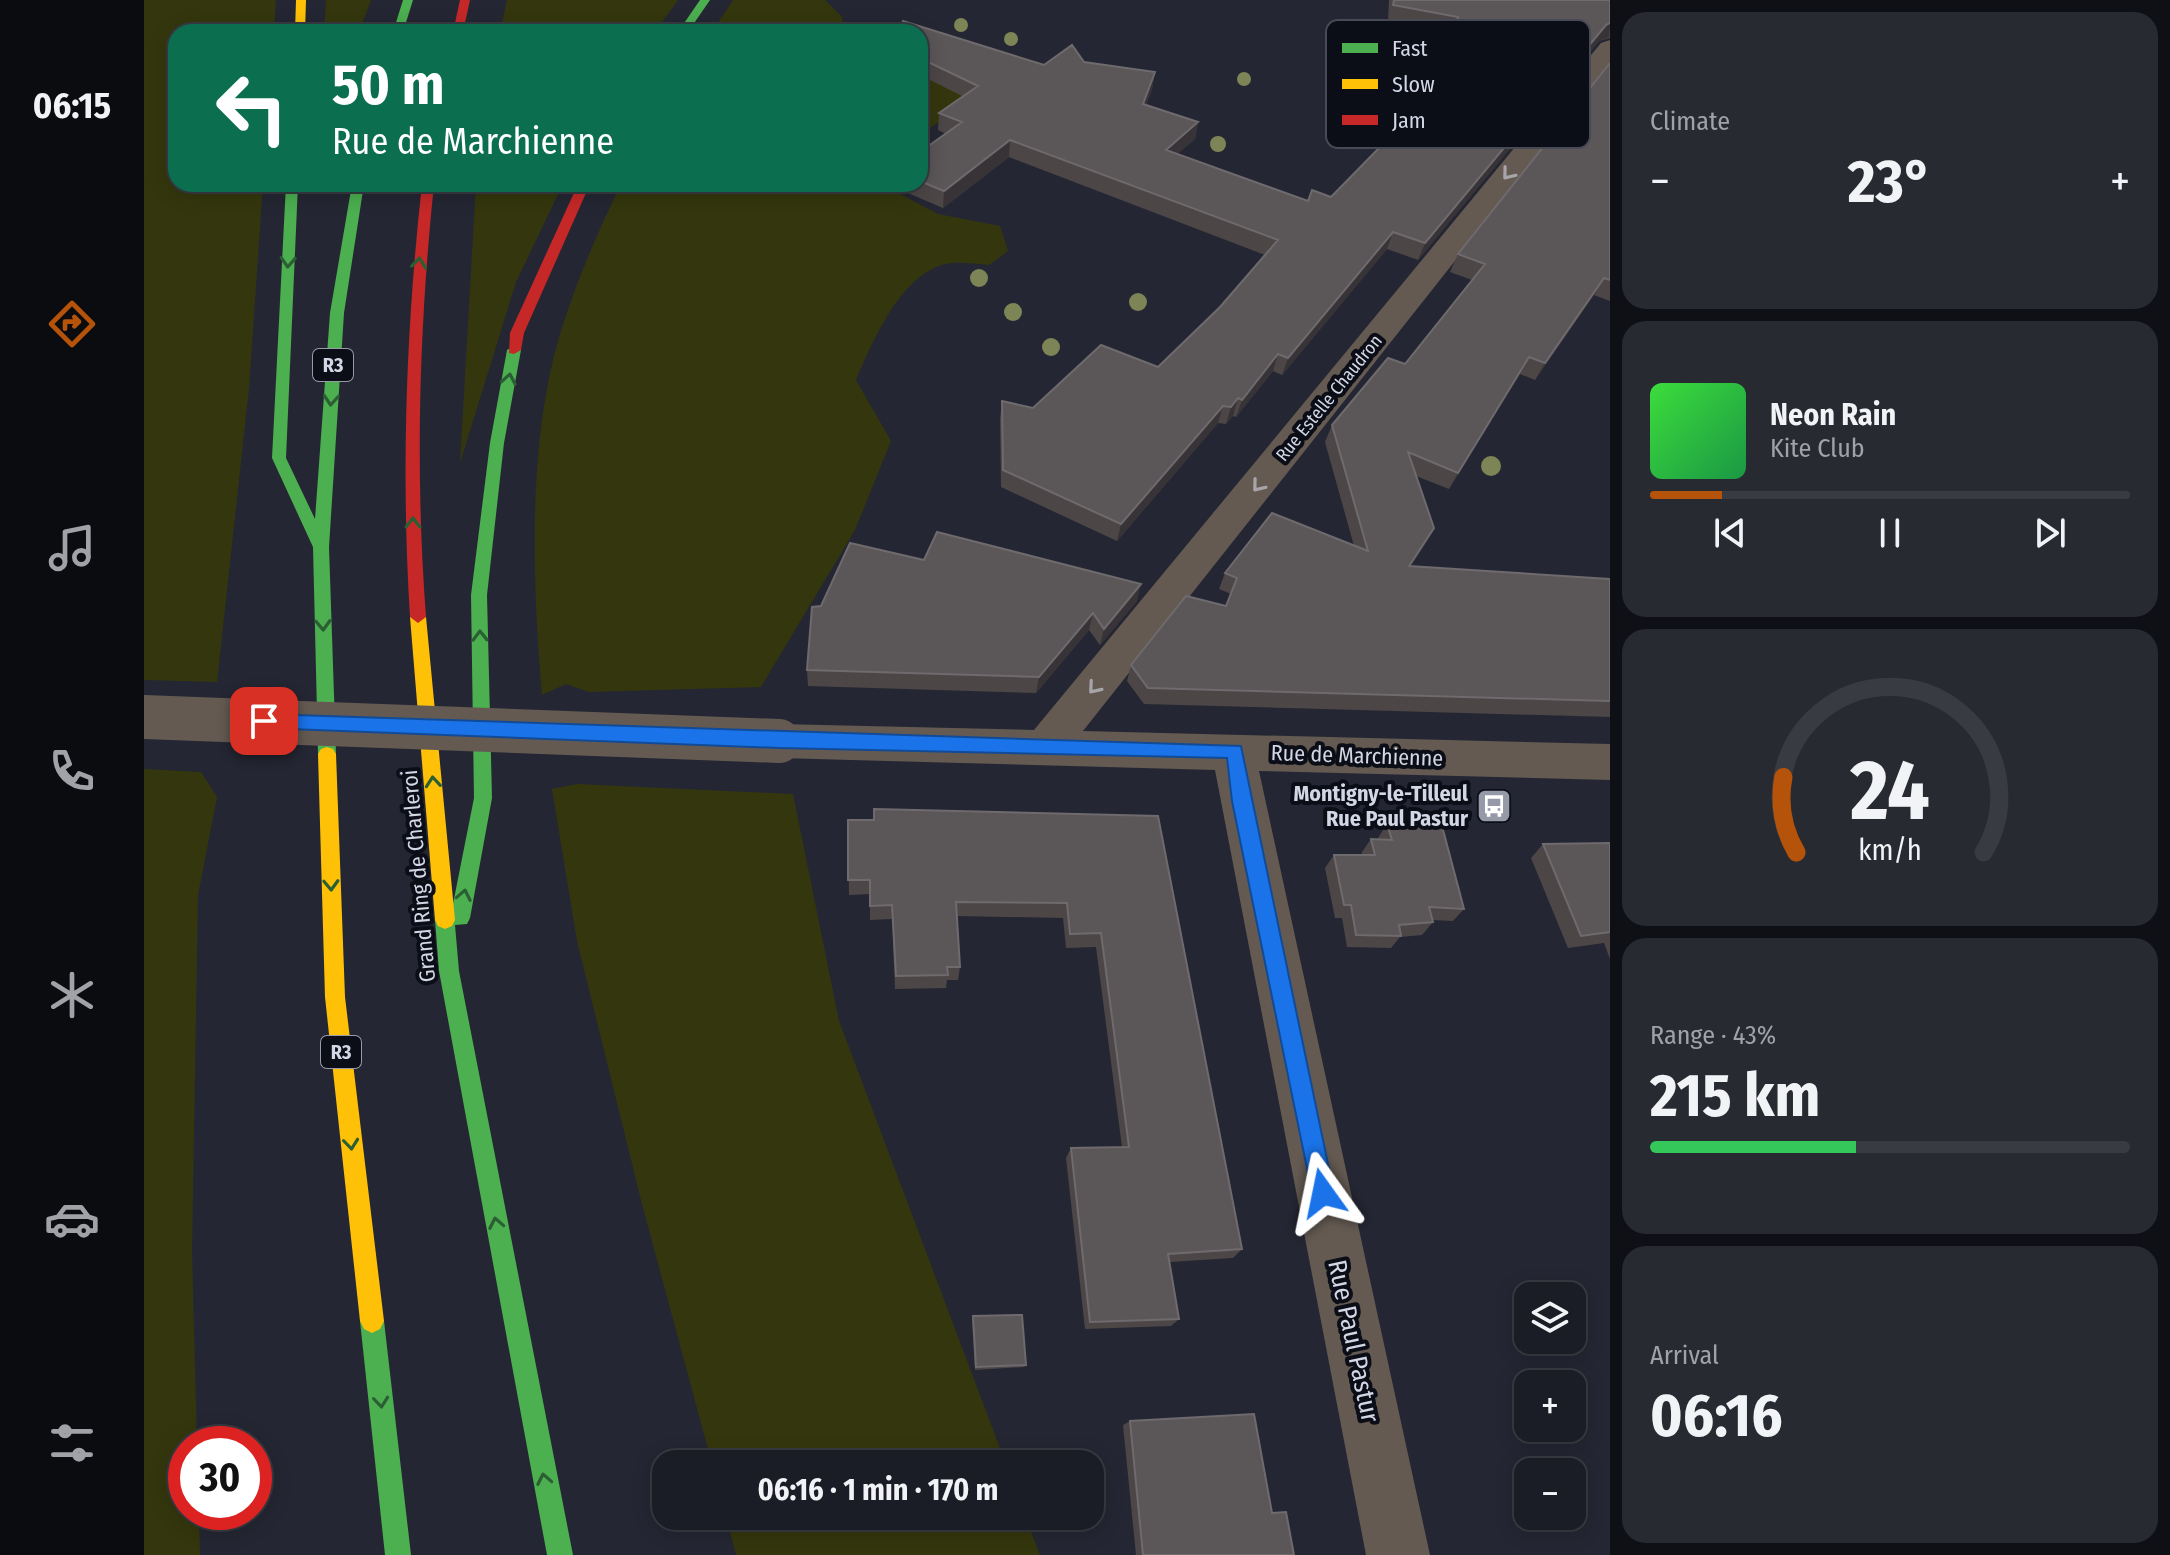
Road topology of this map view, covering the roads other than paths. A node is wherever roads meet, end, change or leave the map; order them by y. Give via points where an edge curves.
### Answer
1 (301, 0) edge
2 (408, 0) edge
3 (465, 0) edge
4 (705, 0) edge
5 (300, 24) edge
6 (400, 24) edge
7 (460, 24) edge
8 (688, 24) edge
9 (1610, 48) edge
10 (1590, 73) edge
11 (1529, 148) edge
12 (292, 192) edge
13 (357, 192) edge
14 (427, 192) edge
15 (580, 192) edge
16 (321, 547) junction
17 (144, 717) edge
18 (1046, 746) junction
19 (1235, 751) junction
20 (1610, 762) edge
21 (449, 971) junction
22 (398, 1555) edge
23 (560, 1555) edge
24 (1398, 1555) edge

1 - 5 highway
2 - 6 highway
3 - 7 highway
4 - 8 highway
9 -> 10 street, Rue Estelle Chaudron
11 -> 18 street, Rue Estelle Chaudron
12 -> 16 highway via 279,458
13 -> 16 highway, R3 via 337,313
21 -> 14 highway, Grand Ring de Charleroi via 412,544 414,305
21 -> 15 highway via 483,798 479,595 497,443 517,333
16 -> 22 highway, R3 via 335,997
17 - 18 street, Rue de Marchienne, bridge
18 - 19 street, Rue de Marchienne
19 - 20 street, Rue de Marchienne
19 - 24 street, Rue Paul Pastur via 1241,801
23 -> 21 highway, Grand Ring de Charleroi

